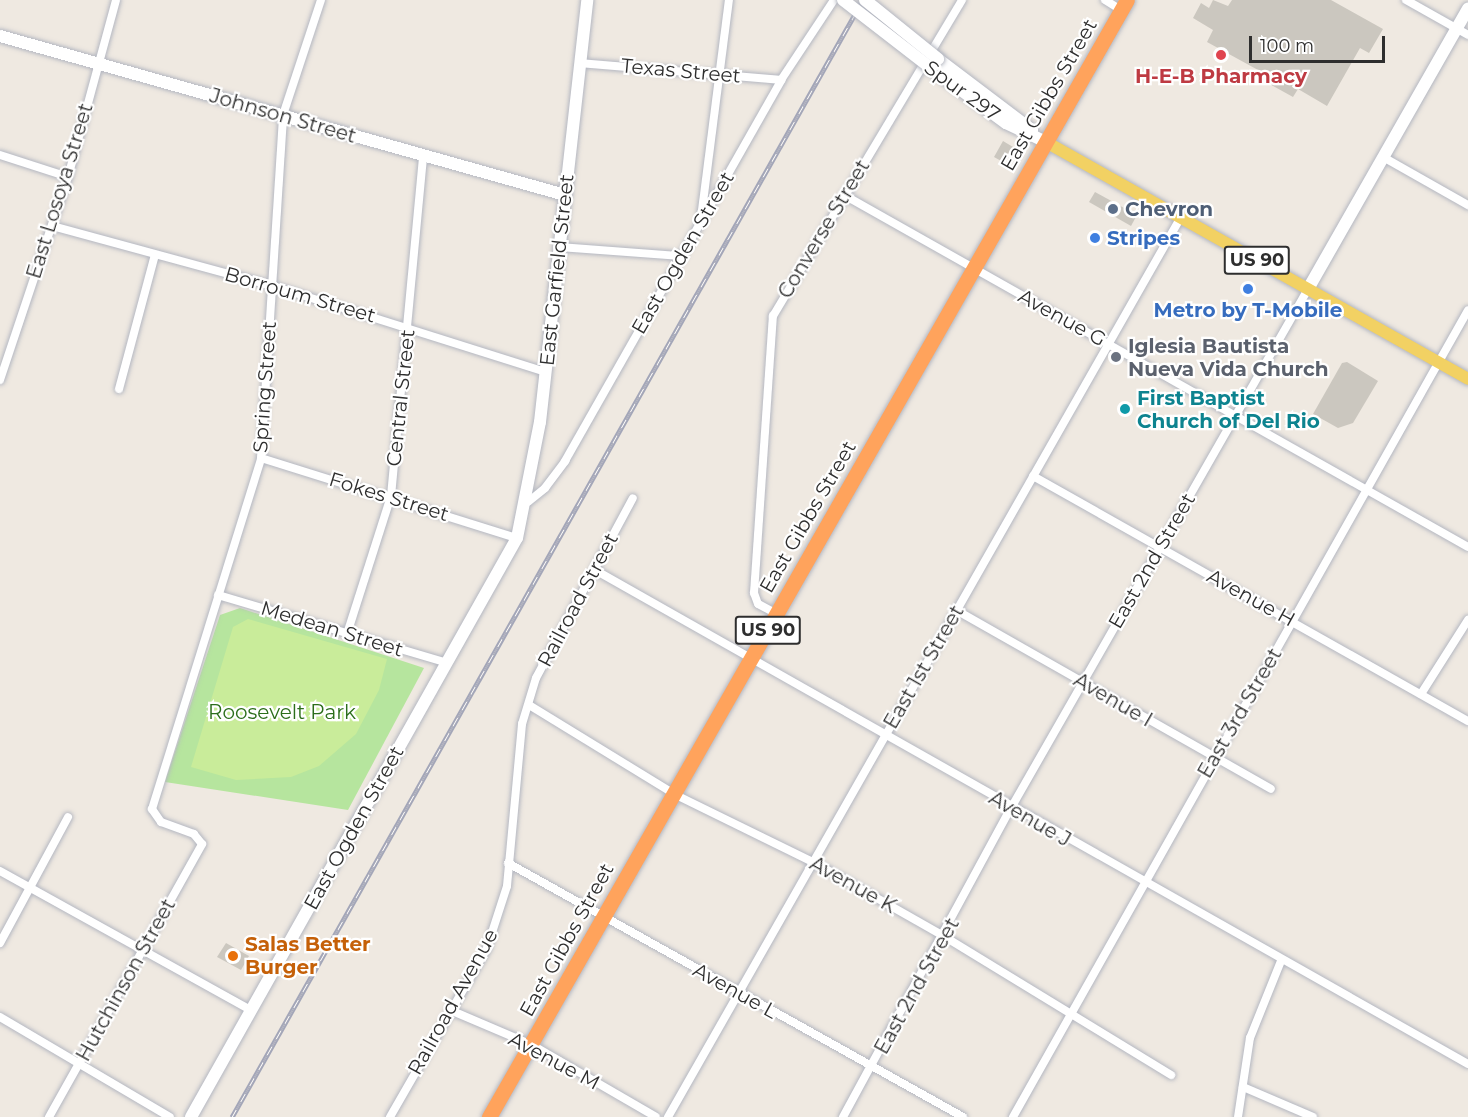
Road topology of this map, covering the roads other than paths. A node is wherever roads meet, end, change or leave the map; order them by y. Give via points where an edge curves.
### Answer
1 (116, 0) edge
2 (321, 0) edge
3 (586, 0) edge
4 (729, 0) edge
5 (834, 0) edge
6 (843, 0) edge
7 (865, 0) edge
8 (962, 0) edge
9 (1105, 0) edge
10 (1406, 0) edge
11 (1124, 5) edge
12 (1468, 8) edge
13 (1456, 28) junction
14 (1468, 35) edge
15 (0, 36) edge
16 (580, 63) junction
17 (935, 63) junction
18 (97, 65) junction
19 (720, 75) junction
20 (781, 80) junction
21 (283, 115) junction
22 (1046, 142) junction
23 (0, 155) edge
24 (423, 155) junction
25 (1383, 157) junction
26 (68, 177) junction
27 (566, 195) junction
28 (844, 195) junction
29 (1468, 205) edge
30 (1181, 217) junction
31 (700, 224) junction
32 (52, 226) junction
33 (560, 247) junction
34 (155, 255) junction
35 (681, 256) junction
36 (974, 269) junction
37 (273, 286) junction
38 (1308, 289) junction
39 (1468, 310) edge
40 (409, 327) junction
41 (1108, 344) junction
42 (1438, 362) junction
43 (546, 372) junction
44 (1468, 379) edge
45 (0, 380) edge
46 (119, 389) dead end
47 (1235, 416) junction
48 (261, 458) junction
49 (1033, 476) junction
50 (1366, 490) junction
51 (391, 496) junction
52 (633, 498) dead end
53 (528, 502) junction
54 (517, 538) junction
55 (1160, 547) junction
56 (1468, 547) edge
57 (595, 570) junction
58 (218, 595) junction
59 (956, 610) junction
60 (777, 614) junction
61 (1468, 620) edge
62 (1292, 621) junction
63 (348, 634) junction
64 (750, 660) junction
65 (447, 663) junction
66 (1083, 682) junction
67 (1421, 694) junction
68 (529, 705) junction
69 (1468, 721) edge
70 (884, 736) junction
71 (1215, 758) junction
72 (1271, 789) dead end
73 (674, 794) junction
74 (1011, 808) junction
75 (68, 817) dead end
76 (202, 844) joint
77 (508, 862) junction
78 (815, 862) junction
79 (0, 871) edge
80 (1143, 883) junction
81 (30, 888) junction
82 (603, 918) junction
83 (945, 937) junction
84 (0, 943) edge
85 (143, 950) junction
86 (1281, 961) junction
87 (737, 993) junction
88 (251, 1010) junction
89 (450, 1010) junction
90 (1071, 1010) junction
91 (0, 1017) edge
92 (532, 1045) junction
93 (80, 1063) junction
94 (1468, 1064) edge
95 (873, 1066) junction
96 (1171, 1075) dead end
97 (1243, 1087) junction
98 (50, 1117) edge
99 (170, 1117) edge
100 (191, 1117) edge
101 (390, 1117) edge
102 (489, 1117) edge
103 (656, 1117) edge
104 (668, 1117) edge
105 (843, 1117) edge
106 (963, 1117) edge
107 (1013, 1117) edge
108 (1238, 1117) edge
109 (1313, 1117) edge

1 - 18 street, East Losoya Street
2 - 21 street, Spring Street
3 - 16 main road, East Garfield Street
4 - 19 street
5 - 20 street, East Ogden Street
6 - 17 main road, Spur 297, bridge
7 - 17 main road, Spur 297, bridge
8 - 28 street, Converse Street
9 - 11 street
10 - 13 street
11 - 22 highway, East Gibbs Street
12 - 13 main road, East 2nd Street
13 - 14 street
13 - 25 main road, East 2nd Street
15 - 18 main road, Johnson Street
16 - 19 street, Texas Street
16 - 27 main road, East Garfield Street
17 - 22 main road, Spur 297 via 1006,123
18 - 21 main road, Johnson Street
18 - 26 street, East Losoya Street
19 - 20 street, Texas Street
19 - 31 street
20 - 31 street, East Ogden Street
21 - 24 main road, Johnson Street
21 - 37 street, Spring Street
22 - 30 main road, US 90
22 - 36 highway, East Gibbs Street / US 90
23 - 26 street
24 - 27 main road, Johnson Street
24 - 40 street, Central Street
25 - 29 street
25 - 38 main road, East 2nd Street
26 - 32 street, East Losoya Street
27 - 33 main road, East Garfield Street
28 - 36 street, Avenue G
28 - 60 street, Converse Street via 773,316 754,593 758,603
30 - 38 main road, US 90
30 - 41 street, East 1st Street
31 - 35 street, East Ogden Street
32 - 34 street, Borroum Street
32 - 45 street, East Losoya Street
33 - 35 street
33 - 43 main road, East Garfield Street
34 - 37 street, Borroum Street
34 - 46 street
35 - 53 street, East Ogden Street via 565,461 545,488
36 - 41 street, Avenue G
36 - 60 highway, East Gibbs Street / US 90
37 - 40 street, Borroum Street
37 - 48 street, Spring Street
38 - 42 main road, US 90
38 - 47 street, East 2nd Street
39 - 42 street, East 3rd Street
40 - 43 street, Borroum Street
40 - 51 street, Central Street
41 - 47 street, Avenue G
41 - 49 street, East 1st Street
42 - 44 main road, US 90
42 - 50 street, East 3rd Street
43 - 53 main road, East Garfield Street
47 - 50 street, Avenue G
47 - 55 street, East 2nd Street
48 - 51 street, Fokes Street
48 - 58 street, Spring Street
49 - 55 street, Avenue H
49 - 59 street, East 1st Street
50 - 56 street, Avenue G
50 - 62 street, East 3rd Street
51 - 54 street, Fokes Street
51 - 63 street, Central Street
52 - 57 street, Railroad Street
53 - 54 main road, East Garfield Street
54 - 65 main road, East Ogden Street
55 - 62 street, Avenue H
55 - 66 street, East 2nd Street
57 - 64 street, Avenue J
57 - 68 street, Railroad Street via 536,678
58 - 63 street, Medean Street
58 - 76 street, Spring Street via 152,809 161,822 194,834
59 - 66 street, Avenue I
59 - 70 street, East 1st Street
60 - 64 highway, East Gibbs Street / US 90
61 - 67 street
62 - 67 street, Avenue H
62 - 71 street, East 3rd Street
63 - 65 street, Medean Street
64 - 70 street, Avenue J
64 - 73 highway, East Gibbs Street / US 90
65 - 88 main road, East Ogden Street
66 - 71 street, Avenue I
66 - 74 street, East 2nd Street
67 - 69 street, Avenue H
68 - 73 street, Avenue K
68 - 77 street, Railroad Avenue via 522,724
70 - 74 street, Avenue J
70 - 78 street, East 1st Street
71 - 72 street, Avenue I
71 - 80 street, East 3rd Street
73 - 78 street, Avenue K
73 - 82 highway, East Gibbs Street / US 90
74 - 80 street, Avenue J
74 - 83 street, East 2nd Street
75 - 81 street
76 - 85 street, Hutchinson Street
77 - 82 street, Avenue L
77 - 89 street, Railroad Avenue via 507,886 491,937
78 - 83 street, Avenue K
78 - 87 street, East 1st Street
79 - 81 street
80 - 86 street, Avenue J
80 - 90 street, East 3rd Street
81 - 84 street
81 - 85 street
82 - 87 street, Avenue L
82 - 92 highway, East Gibbs Street / US 90
83 - 90 street, Avenue K
83 - 95 street, East 2nd Street
85 - 88 street
85 - 93 street, Hutchinson Street
86 - 94 street, Avenue J
86 - 97 street via 1258,1011
87 - 95 street, Avenue L
87 - 104 street, East 1st Street
88 - 100 main road, East Ogden Street
89 - 92 street, Avenue M
89 - 101 street, Railroad Avenue
90 - 96 street, Avenue K
90 - 107 street, East 3rd Street
91 - 93 street
92 - 102 highway, East Gibbs Street / US 90
92 - 103 street, Avenue M
93 - 98 street, Hutchinson Street
93 - 99 street
95 - 105 street, East 2nd Street
95 - 106 street, Avenue L
97 - 108 street
97 - 109 street

